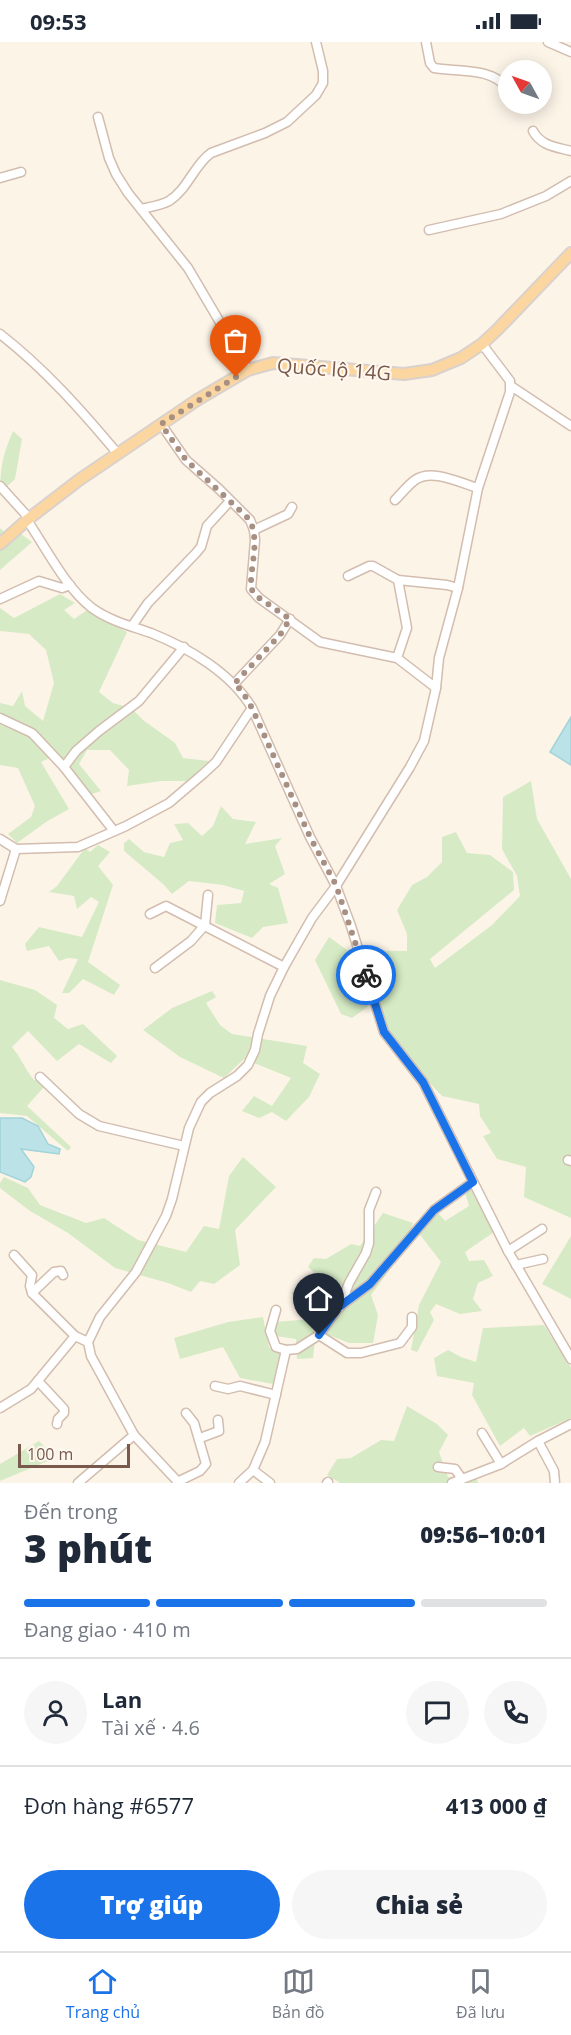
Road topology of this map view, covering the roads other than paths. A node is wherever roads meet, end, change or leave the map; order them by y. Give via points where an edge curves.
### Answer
1 (316, 42) edge
2 (426, 42) edge
3 (548, 42) edge
4 (571, 52) edge
5 (498, 80) edge
6 (98, 117) dead end
7 (533, 131) dead end
8 (571, 151) edge
9 (21, 172) dead end
10 (0, 178) edge
11 (571, 181) edge
12 (141, 209) junction
13 (429, 230) dead end
14 (571, 253) edge
15 (0, 334) edge
16 (482, 344) junction
17 (248, 370) junction
18 (511, 386) junction
19 (161, 424) junction
20 (571, 426) edge
21 (118, 454) junction
22 (0, 486) edge
23 (478, 488) junction
24 (230, 501) junction
25 (395, 501) dead end
26 (292, 507) dead end
27 (28, 519) junction
28 (254, 530) junction
29 (0, 543) edge
30 (348, 576) dead end
31 (398, 580) junction
32 (69, 585) junction
33 (458, 588) junction
34 (0, 599) edge
35 (290, 619) junction
36 (132, 626) junction
37 (184, 647) junction
38 (397, 658) junction
39 (234, 684) junction
40 (436, 688) junction
41 (252, 708) junction
42 (0, 718) edge
43 (64, 767) junction
44 (114, 831) junction
45 (0, 839) edge
46 (16, 849) junction
47 (336, 885) junction
48 (208, 895) dead end
49 (0, 901) edge
50 (150, 914) dead end
51 (205, 925) junction
52 (284, 967) junction
53 (155, 968) dead end
54 (40, 1077) dead end
55 (184, 1146) junction
56 (473, 1182) junction
57 (376, 1192) dead end
58 (542, 1229) dead end
59 (508, 1251) junction
60 (14, 1255) dead end
61 (543, 1259) dead end
62 (516, 1265) junction
63 (63, 1275) dead end
64 (32, 1293) junction
65 (339, 1307) junction
66 (276, 1310) dead end
67 (412, 1317) dead end
68 (319, 1335) junction
69 (75, 1336) junction
70 (88, 1342) junction
71 (286, 1350) junction
72 (571, 1359) edge
73 (38, 1381) junction
74 (215, 1386) dead end
75 (276, 1395) junction
76 (0, 1408) edge
77 (186, 1413) dead end
78 (218, 1420) dead end
79 (57, 1424) dead end
80 (571, 1424) edge
81 (483, 1433) dead end
82 (134, 1435) junction
83 (200, 1438) junction
84 (538, 1441) junction
85 (501, 1464) junction
86 (438, 1467) dead end
87 (253, 1470) junction
88 (480, 1473) junction
89 (462, 1479) junction
90 (178, 1482) edge
91 (78, 1483) edge
92 (239, 1483) edge
93 (270, 1483) edge
94 (452, 1483) edge
95 (483, 1483) edge
96 (555, 1483) edge

1 - 12 street via 323,83 297,114 265,133 212,153 170,201
2 - 5 street via 434,68 469,70
3 - 4 street
6 - 12 street via 116,174
7 - 8 street via 542,142
9 - 10 street
11 - 13 street via 501,214
12 - 17 street via 188,268
14 - 16 main road, Quốc lộ 14G
15 - 21 street via 39,367
16 - 17 main road, Quốc lộ 14G via 439,368 404,374 273,363
16 - 18 street
17 - 19 main road, Quốc lộ 14G
18 - 20 street
18 - 23 street
19 - 21 main road, Quốc lộ 14G
19 - 24 street via 186,460
21 - 27 main road, Quốc lộ 14G
22 - 27 street
23 - 25 street via 428,476 415,480
23 - 33 street
24 - 28 street via 250,520
24 - 36 street via 207,526 201,547 148,603
26 - 28 street via 288,514
27 - 29 main road, Quốc lộ 14G
27 - 32 street
28 - 35 street via 251,589
30 - 31 street via 378,566
31 - 33 street
31 - 38 street via 408,628
32 - 34 street via 62,588 39,581
32 - 36 street via 93,608 114,621
33 - 40 street
35 - 38 street via 320,642
35 - 39 street
36 - 37 street
37 - 39 street
37 - 43 street via 139,701 76,751
38 - 40 street
39 - 41 street
40 - 47 street via 424,741
41 - 44 street via 216,762 185,790 169,803
41 - 47 street
42 - 43 street via 32,733
43 - 44 street
44 - 46 street via 78,847
45 - 46 street
46 - 49 street
47 - 52 street
47 - 56 street via 384,1032 423,1082
48 - 51 street
50 - 51 street via 166,906
51 - 52 street
51 - 53 street via 191,941
52 - 55 street via 270,996 248,1065 201,1102
54 - 55 street via 79,1114 99,1126
55 - 70 street via 172,1199 159,1232 136,1272 100,1317
56 - 59 street
56 - 65 street via 434,1210 370,1284
57 - 65 street via 369,1210 366,1253
58 - 59 street
59 - 62 street
60 - 64 street via 32,1275
61 - 62 street
62 - 72 street
63 - 64 street via 61,1271 54,1272
64 - 69 street
65 - 68 street
66 - 71 street via 270,1331 276,1347
67 - 68 street via 412,1328 400,1342 361,1353 347,1353
68 - 71 street via 297,1349
69 - 70 street
69 - 73 street
70 - 82 street via 91,1356
71 - 75 street
73 - 76 street via 32,1389
73 - 79 street via 64,1409
74 - 75 street via 240,1386
75 - 87 street via 265,1442
77 - 83 street
78 - 83 street via 219,1431
80 - 84 street
81 - 85 street
82 - 90 street
82 - 91 street
83 - 90 street via 206,1464
84 - 85 street
84 - 96 street via 554,1471
85 - 88 street
86 - 89 street via 455,1469
87 - 92 street
87 - 93 street
88 - 89 street
88 - 95 street
89 - 94 street

